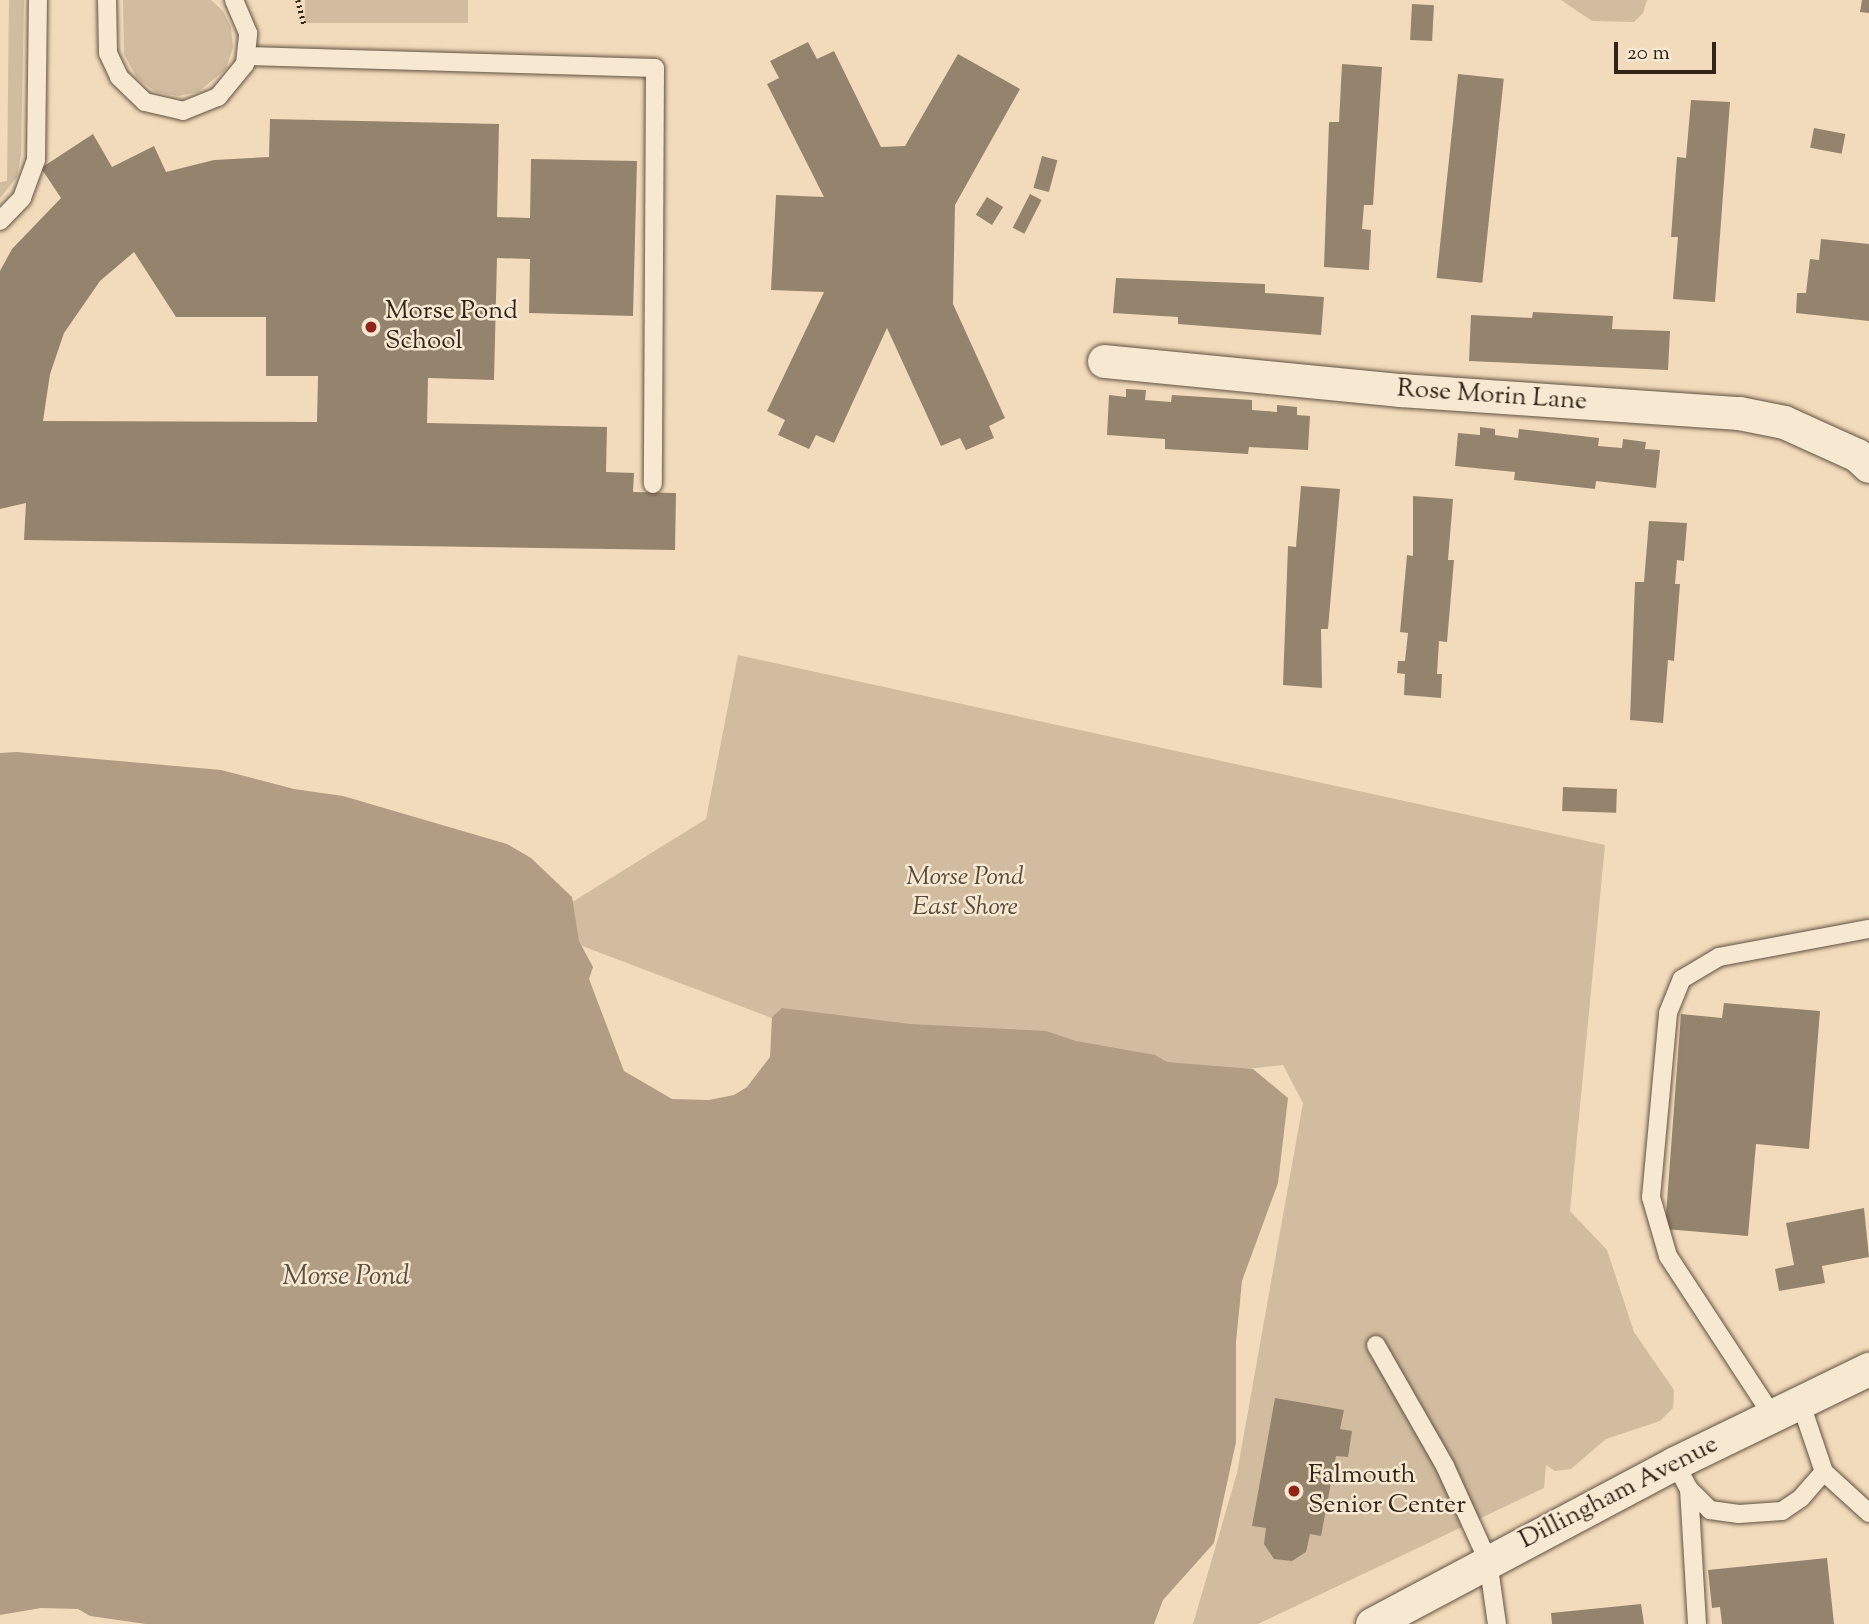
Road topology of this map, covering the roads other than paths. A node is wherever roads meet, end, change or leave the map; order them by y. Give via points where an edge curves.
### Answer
1 (38, 0) edge
2 (107, 0) edge
3 (234, 0) edge
4 (248, 56) junction
5 (0, 221) edge
6 (1104, 361) dead end
7 (1869, 466) edge
8 (653, 484) dead end
9 (1869, 929) edge
10 (1376, 1345) dead end
11 (1869, 1369) edge
12 (1786, 1408) junction
13 (1824, 1472) junction
14 (1682, 1476) junction
15 (1869, 1513) edge
16 (1488, 1561) junction
17 (1372, 1624) edge
18 (1497, 1624) edge
19 (1697, 1624) edge

1 - 5 lane via 36,160 22,198
2 - 4 lane via 108,52 119,77 145,103 165,110 198,106 218,97 238,78
3 - 4 lane via 248,33
4 - 8 lane via 655,68
6 - 7 street, Rose Morin Lane via 1400,390 1739,413 1784,422
9 - 12 lane via 1719,957 1682,979 1668,1013 1651,1197 1668,1256
10 - 16 lane via 1444,1466
11 - 12 street, Dillingham Avenue
12 - 13 lane
12 - 14 street, Dillingham Avenue
13 - 14 lane via 1782,1511 1739,1514 1710,1510
13 - 15 lane
14 - 16 street, Dillingham Avenue
14 - 19 lane
16 - 17 street, Dillingham Avenue
16 - 18 lane

